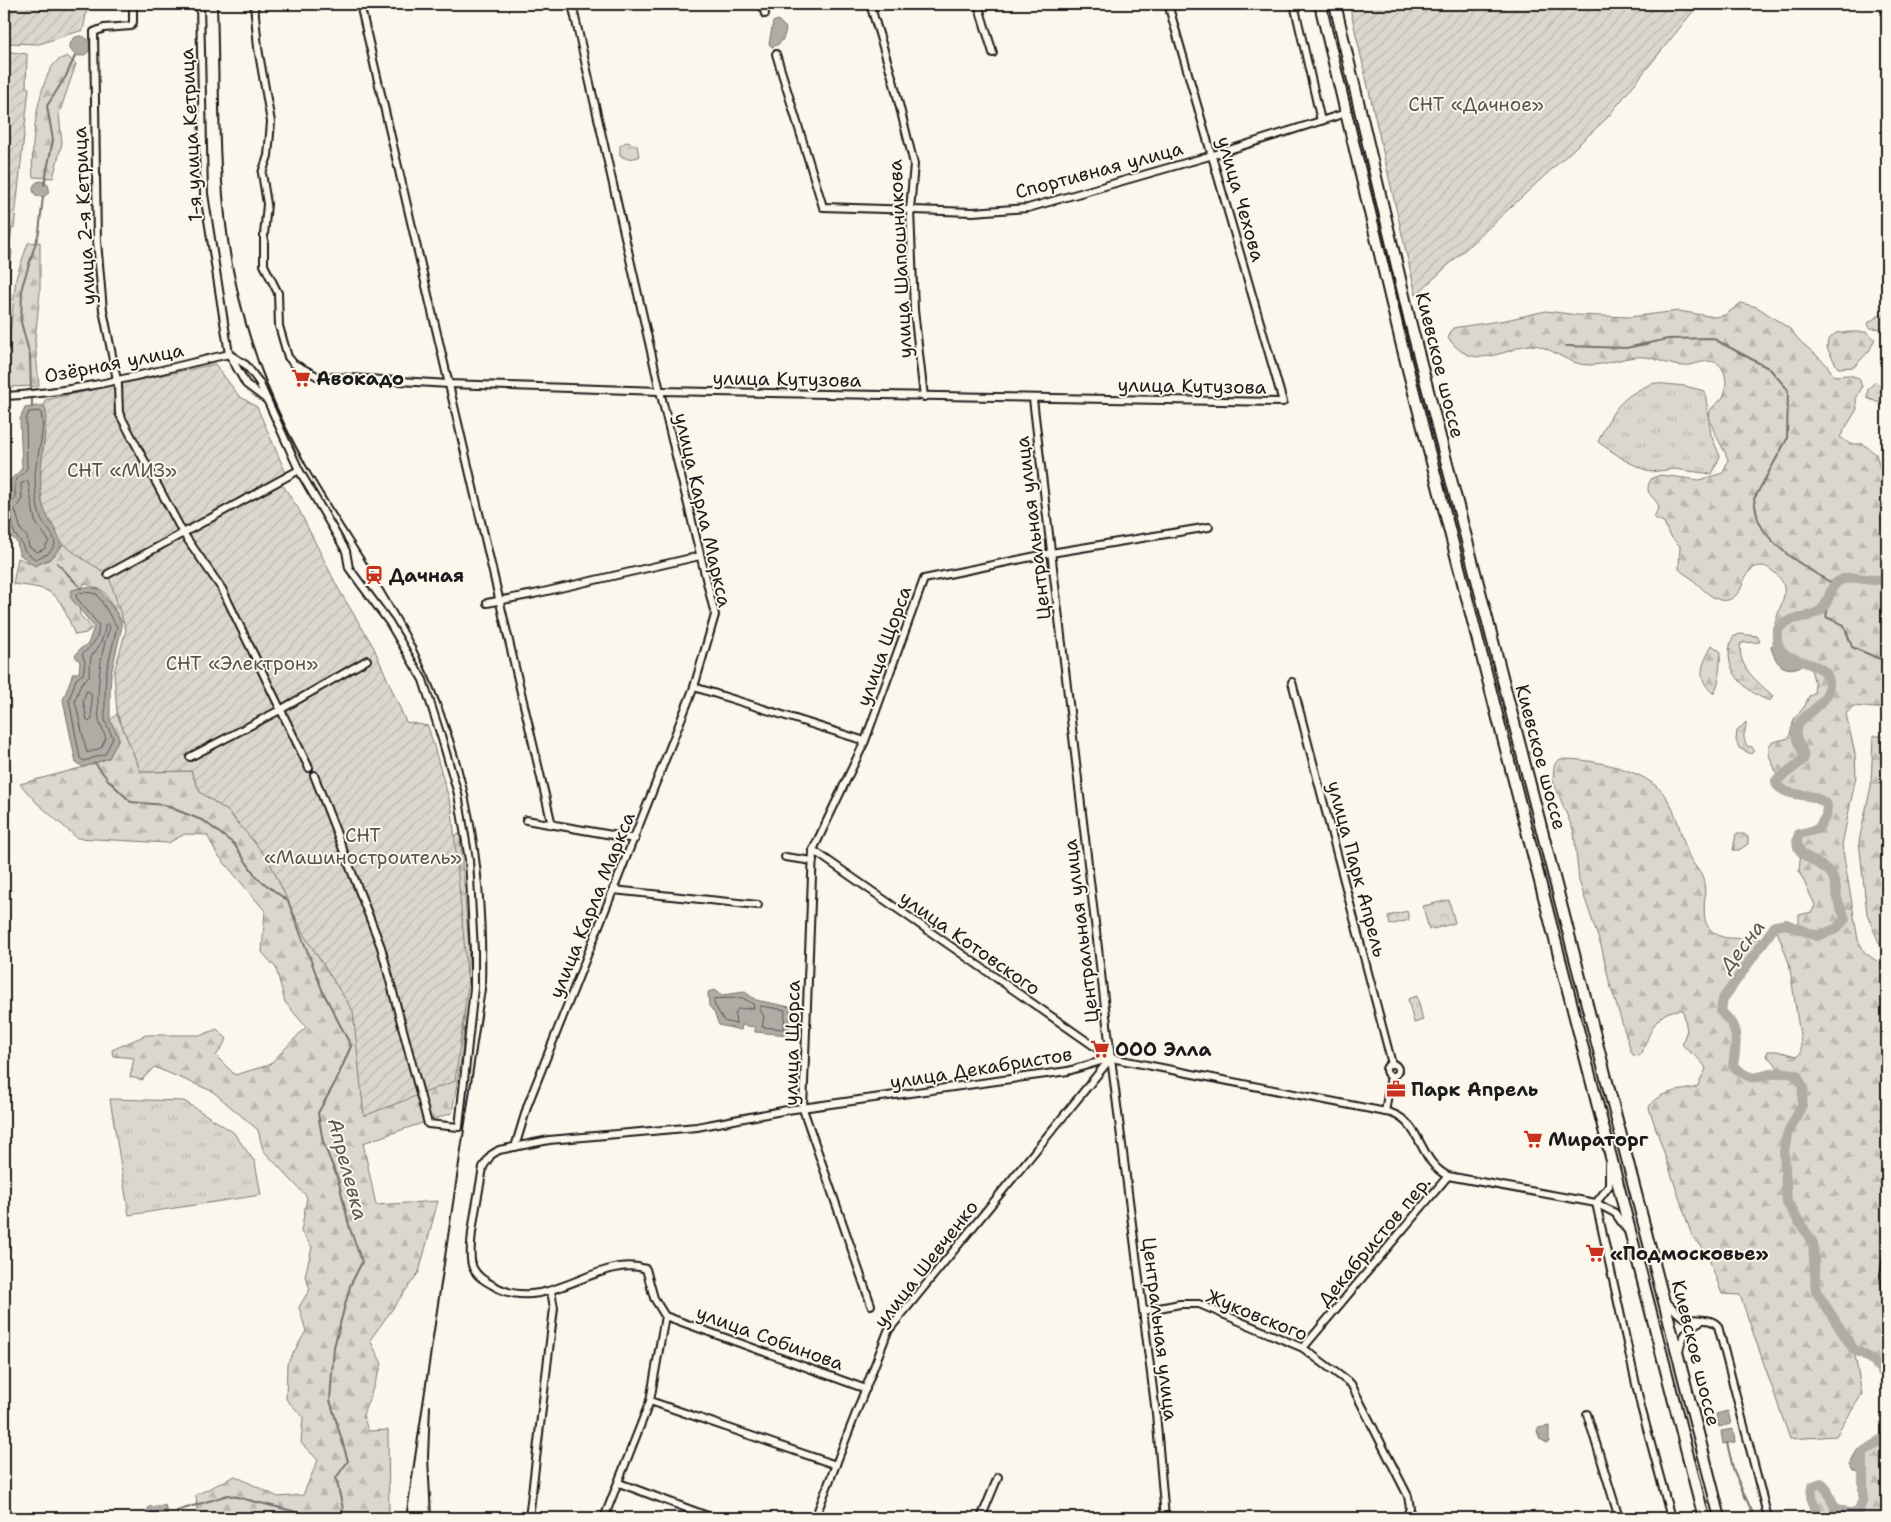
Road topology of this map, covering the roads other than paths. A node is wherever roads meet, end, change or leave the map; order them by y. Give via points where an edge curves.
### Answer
1 (133, 4) edge
2 (200, 4) edge
3 (254, 4) edge
4 (360, 4) edge
5 (572, 4) edge
6 (762, 4) edge
7 (870, 4) edge
8 (978, 4) edge
9 (1168, 4) edge
10 (1294, 4) edge
11 (1320, 4) edge
12 (1335, 4) edge
13 (765, 14) dead end
14 (993, 53) dead end
15 (776, 54) dead end
16 (1346, 113) junction
17 (1320, 121) junction
18 (1213, 155) junction
19 (910, 210) junction
20 (229, 354) junction
21 (116, 380) junction
22 (449, 384) junction
23 (660, 391) junction
24 (4, 396) edge
25 (924, 397) junction
26 (1033, 399) junction
27 (267, 400) junction
28 (1283, 402) joint
29 (298, 470) junction
30 (1209, 526) dead end
31 (183, 533) junction
32 (1051, 552) junction
33 (700, 556) junction
34 (108, 574) dead end
35 (501, 600) junction
36 (486, 603) dead end
37 (367, 660) dead end
38 (1292, 682) dead end
39 (694, 687) junction
40 (280, 710) junction
41 (865, 741) junction
42 (190, 757) dead end
43 (310, 768) dead end
44 (314, 775) dead end
45 (526, 820) dead end
46 (552, 825) junction
47 (635, 839) junction
48 (813, 850) junction
49 (785, 857) dead end
50 (813, 861) junction
51 (613, 890) junction
52 (758, 905) dead end
53 (1111, 1058) junction
54 (803, 1109) junction
55 (1385, 1112) junction
56 (516, 1147) junction
57 (1608, 1148) junction
58 (1448, 1176) junction
59 (1596, 1203) junction
60 (1608, 1208) junction
61 (1599, 1215) junction
62 (1634, 1242) junction
63 (1887, 1256) edge
64 (1887, 1290) edge
65 (551, 1291) junction
66 (1663, 1296) junction
67 (872, 1305) dead end
68 (1143, 1311) junction
69 (665, 1316) junction
70 (1702, 1321) junction
71 (1303, 1348) junction
72 (1679, 1359) junction
73 (866, 1389) junction
74 (650, 1401) junction
75 (1587, 1414) dead end
76 (836, 1464) junction
77 (998, 1477) dead end
78 (619, 1483) junction
79 (529, 1518) edge
80 (604, 1518) edge
81 (713, 1518) edge
82 (815, 1518) edge
83 (981, 1518) edge
84 (1165, 1518) edge
85 (1406, 1518) edge
86 (1619, 1518) edge
87 (1671, 1518) edge
88 (1704, 1518) edge
89 (1720, 1518) edge
90 (1768, 1518) edge

1 - 21 street, улица 2-я Кетрица via 131,26 94,32 97,241 103,310
2 - 20 street, 1-я улица Кетрица via 204,194
3 - 22 street, улица Кутузова via 258,48 271,112 268,152 262,173 267,204 264,265 278,293 281,340 294,364 317,376
4 - 22 street
5 - 23 street, улица Карла Маркса
6 - 13 street
7 - 19 street, улица Шапошникова via 914,164
8 - 14 street
9 - 18 street, улица Чехова
10 - 17 street
11 - 16 highway, Киевское шоссе
12 - 66 highway, Киевское шоссе via 1408,313
15 - 19 street, Спортивная улица via 823,207
16 - 17 street, Спортивная улица
16 - 57 highway, Киевское шоссе via 1404,356
17 - 18 street, Спортивная улица
18 - 19 street, Спортивная улица via 1028,208 973,212
18 - 28 street, улица Чехова
19 - 25 street, улица Шапошникова via 914,310
20 - 21 street, Озёрная улица
20 - 27 street via 246,384
20 - 27 street via 253,373
21 - 24 street, Озёрная улица
21 - 31 street, улица 2-я Кетрица via 119,413
22 - 23 street, улица Кутузова
22 - 35 street
23 - 25 street, улица Кутузова
23 - 33 street, улица Карла Маркса
25 - 26 street, улица Кутузова
26 - 28 street, улица Кутузова
26 - 32 street, Центральная улица
27 - 29 street
29 - 31 street
29 - 44 street via 342,543 349,568 389,622 423,680 458,794 469,860 474,988 459,1127 428,1124 381,947
30 - 32 street, улица Щорса
31 - 34 street
31 - 40 street, улица 2-я Кетрица via 222,590
32 - 41 street, улица Щорса via 924,579
32 - 53 street, Центральная улица
33 - 35 street
33 - 39 street, улица Карла Маркса via 715,615
35 - 36 street
35 - 46 street
37 - 40 street
38 - 55 street, улица Парк Апрель via 1392,1064 1398,1071 1391,1076
39 - 41 street
39 - 47 street, улица Карла Маркса
40 - 42 street
40 - 43 street, улица 2-я Кетрица
41 - 48 street, улица Щорса
45 - 46 street
46 - 47 street
47 - 51 street, улица Карла Маркса
48 - 50 street, улица Щорса
48 - 53 street, улица Котовского
49 - 50 street
50 - 54 street, улица Щорса
51 - 52 street
51 - 56 street, улица Карла Маркса via 528,1104
53 - 54 street, улица Декабристов via 1068,1071
53 - 55 street, улица Декабристов
53 - 68 street, Центральная улица
53 - 73 street, улица Шевченко via 888,1331
54 - 56 street, улица Декабристов via 697,1127 549,1140
54 - 67 street, улица Щорса
55 - 58 street, улица Декабристов via 1407,1121 1431,1164
56 - 65 street, улица Декабристов via 493,1153 484,1167 470,1252 472,1267 480,1278 504,1291 529,1295
57 - 59 street via 1610,1184
57 - 62 highway, Киевское шоссе
58 - 59 street, улица Декабристов
58 - 71 street, Декабристов пер.
59 - 60 street, улица Декабристов
59 - 61 street
60 - 61 street via 1601,1210
60 - 62 street via 1619,1217
61 - 87 street via 1641,1408
62 - 88 highway, Киевское шоссе
63 - 64 street via 1884,1276
65 - 69 street via 605,1270 639,1266 646,1268 654,1298
65 - 79 street via 554,1308
66 - 70 street via 1679,1314
66 - 72 highway, Киевское шоссе
68 - 71 street, Жуковского via 1198,1304
68 - 84 street, Центральная улица
69 - 73 street, улица Собинова
69 - 74 street
70 - 72 street via 1683,1337
70 - 90 street via 1714,1322 1719,1329
71 - 85 street, Жуковского via 1351,1384 1408,1496 1410,1508
72 - 89 highway, Киевское шоссе
73 - 76 street, улица Шевченко
74 - 76 street
74 - 78 street
75 - 86 street
76 - 82 street, улица Шевченко
77 - 83 street
78 - 80 street
78 - 81 street

